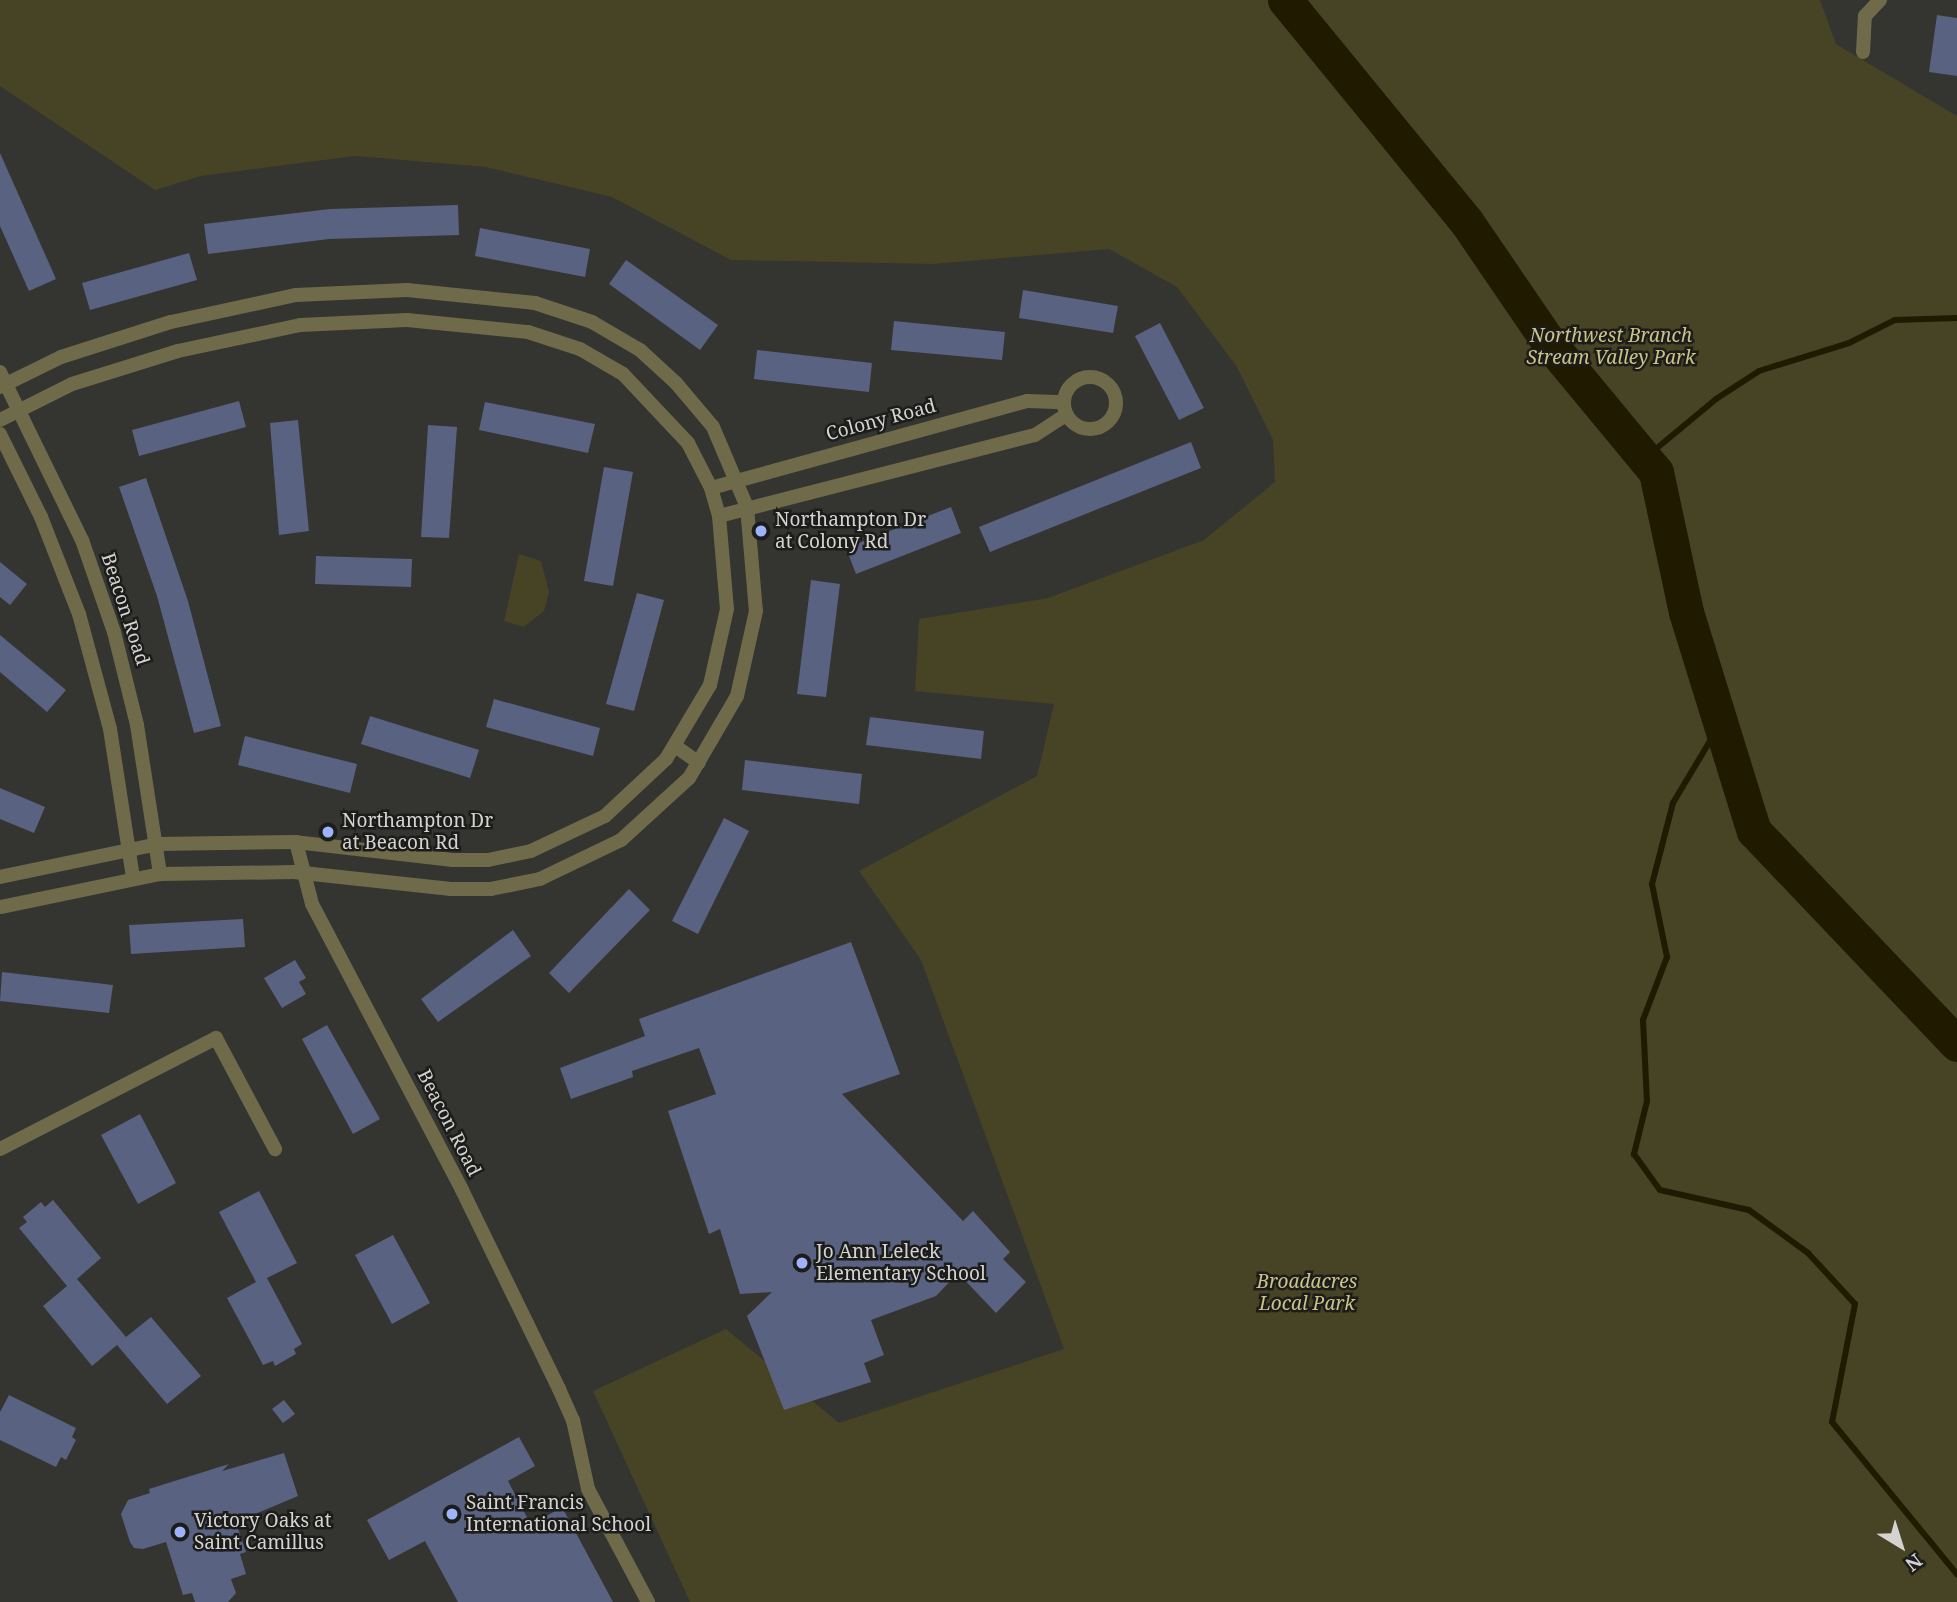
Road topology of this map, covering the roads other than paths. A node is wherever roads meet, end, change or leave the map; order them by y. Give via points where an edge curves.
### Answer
1 (1881, 0) edge
2 (1863, 52) dead end
3 (2, 381) edge
4 (19, 410) junction
5 (0, 420) edge
6 (0, 434) edge
7 (738, 478) junction
8 (712, 488) junction
9 (747, 507) junction
10 (719, 516) junction
11 (675, 746) junction
12 (699, 763) junction
13 (296, 842) junction
14 (158, 844) junction
15 (128, 849) junction
16 (304, 873) junction
17 (160, 874) junction
18 (0, 877) edge
19 (132, 878) junction
20 (0, 907) edge
21 (0, 1149) edge
22 (275, 1149) dead end
23 (648, 1602) edge

1 - 2 street via 1865,16
3 - 4 street, Beacon Road
3 - 7 street via 171,322 296,295 407,290 535,303 592,322 640,350 713,427
4 - 5 street
4 - 8 street via 72,384 178,351 300,324 407,320 472,325 528,332 580,349 623,374 688,443
4 - 14 street, Beacon Road via 82,540 114,632
6 - 15 street via 41,517 79,614 110,729
7 - 8 street, Colony Road
7 - 9 street
7 - 9 street, Colony Road via 1027,401 1065,408 1035,435
8 - 10 street
9 - 10 street, Colony Road
9 - 12 street via 756,578 750,649 737,695
10 - 11 street via 726,580 721,643 710,685
11 - 12 street
11 - 13 street via 605,816 531,851 488,860 453,860
12 - 16 street via 689,778 621,840 540,879 491,889 451,889
13 - 14 street
13 - 16 street, Beacon Road
14 - 15 street
14 - 17 street, Beacon Road
15 - 18 street
15 - 19 street
16 - 17 street
16 - 23 street, Beacon Road via 312,904 462,1190 573,1420 588,1489
17 - 19 street
19 - 20 street
21 - 22 street via 216,1038

